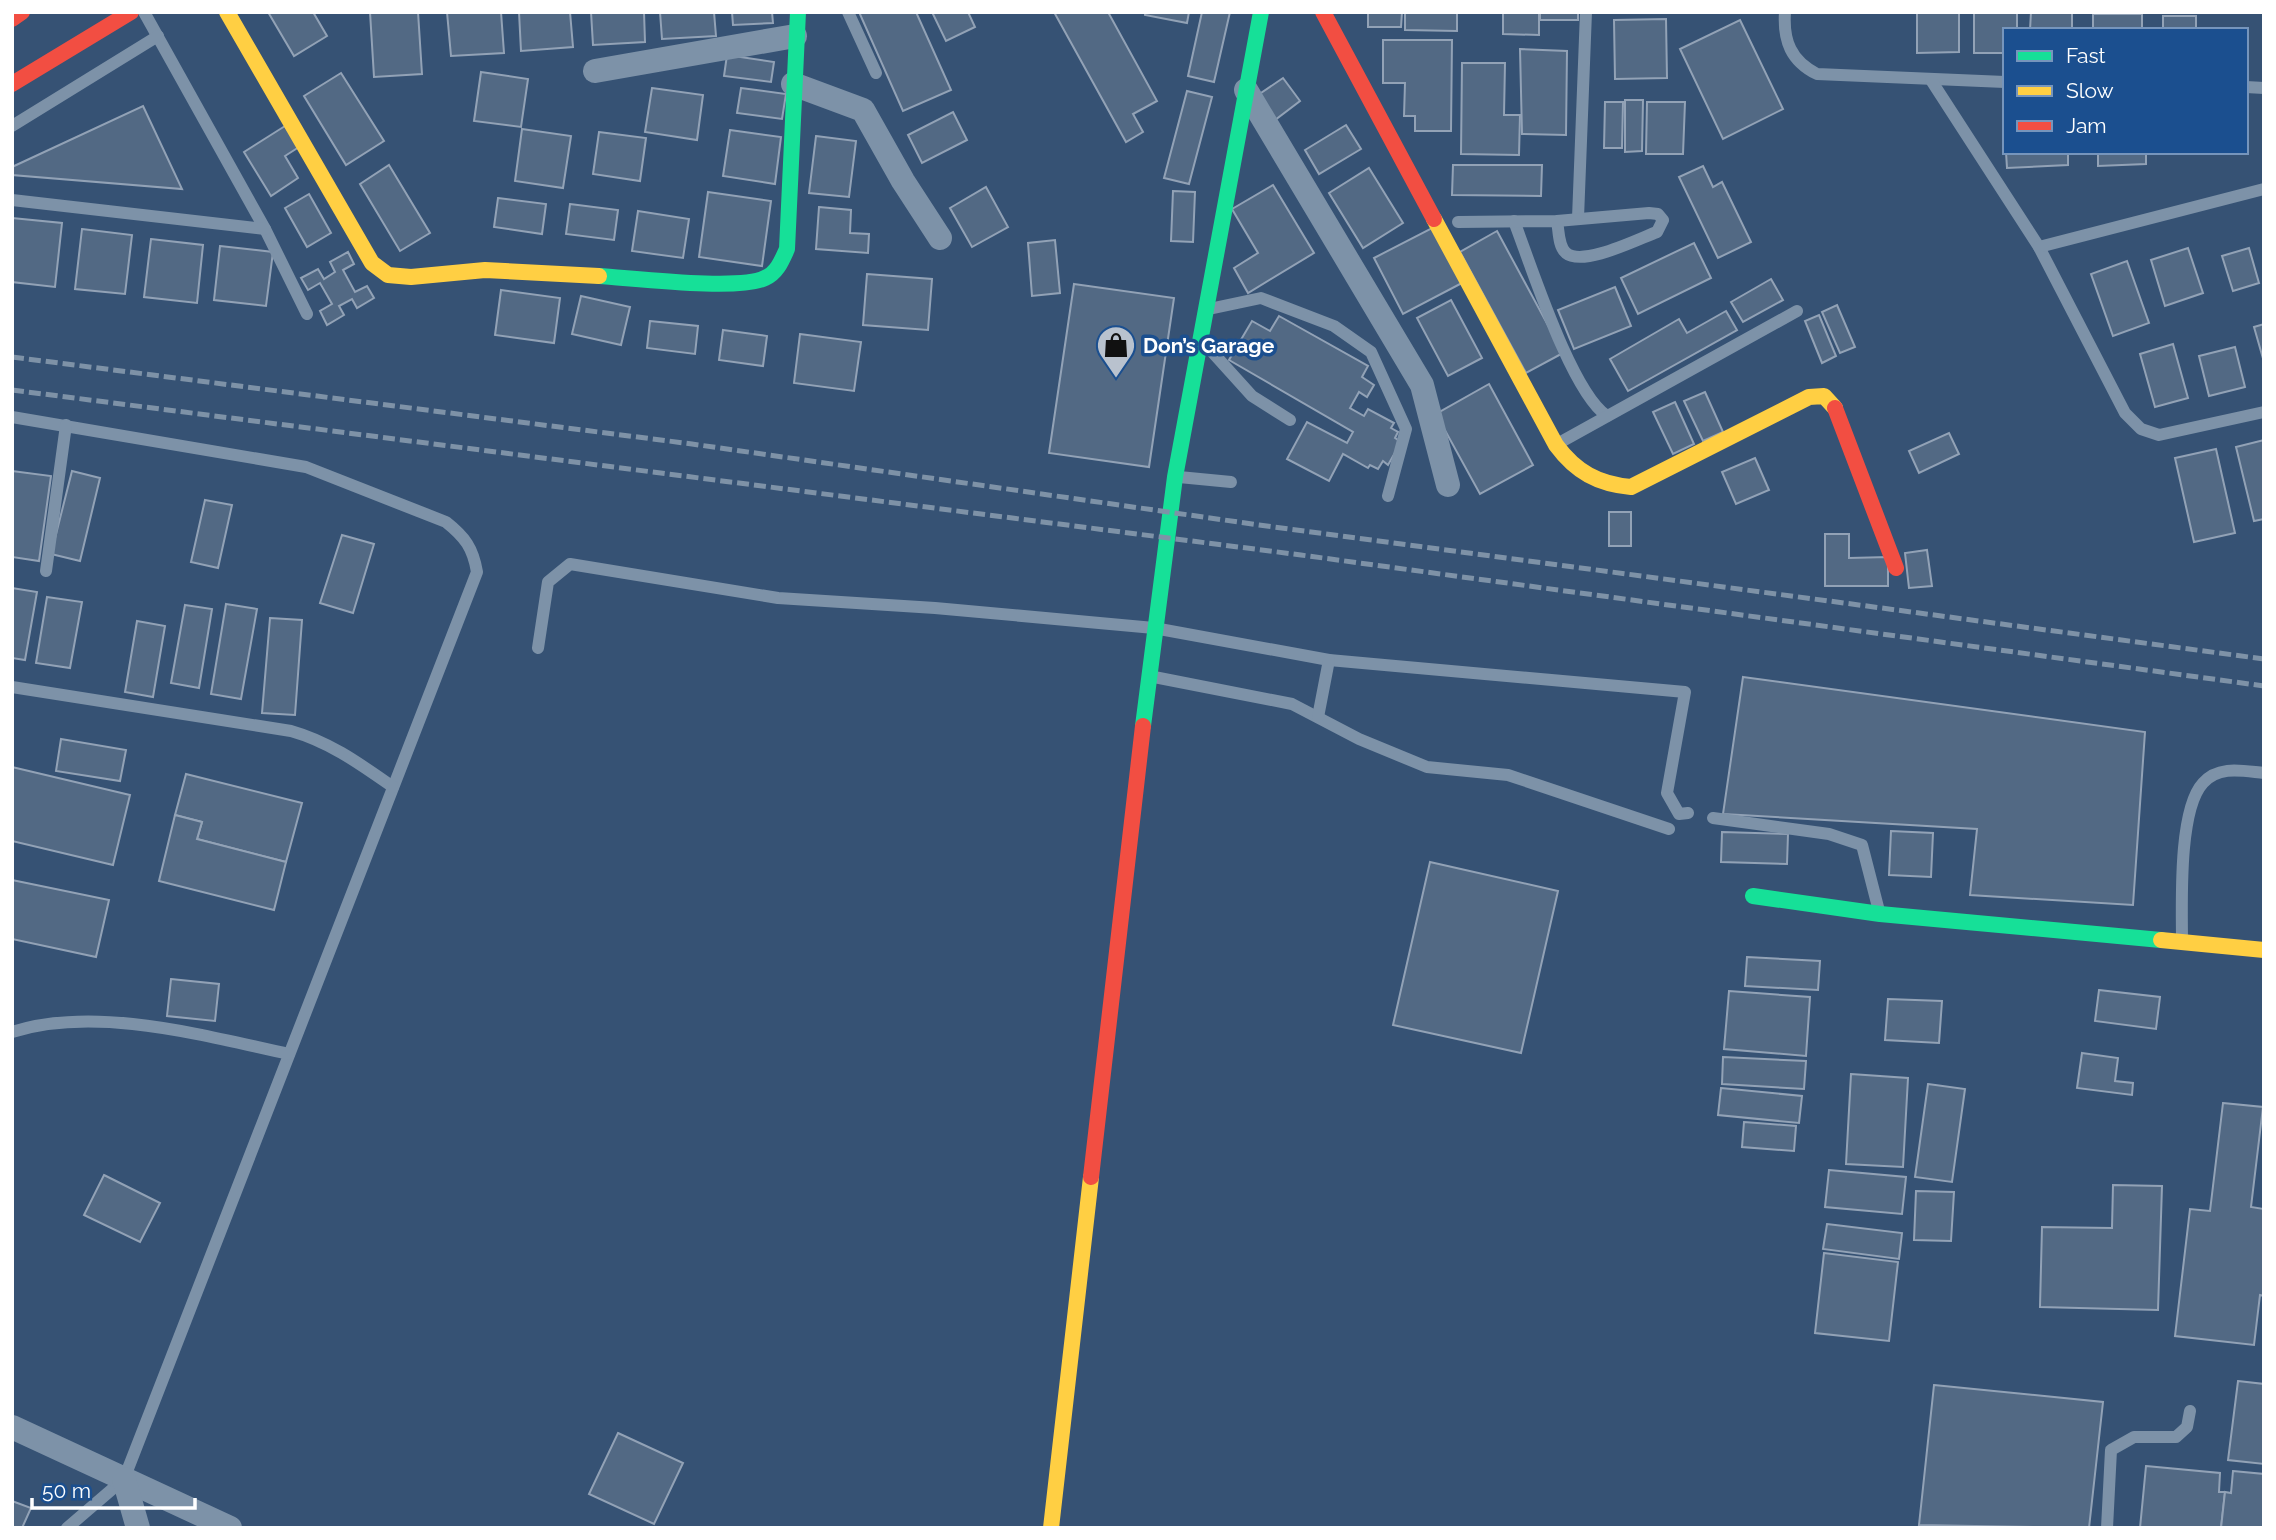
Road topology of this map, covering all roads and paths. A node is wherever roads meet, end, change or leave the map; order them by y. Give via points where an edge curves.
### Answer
1 (131, 12) edge
2 (145, 12) edge
3 (226, 12) edge
4 (848, 12) edge
5 (1261, 12) edge
6 (1323, 12) edge
7 (1586, 12) edge
8 (1785, 12) edge
9 (797, 24) edge
10 (158, 36) junction
11 (595, 71) dead end
12 (876, 73) dead end
13 (1931, 80) junction
14 (2003, 82) edge
15 (12, 84) edge
16 (793, 84) junction
17 (1246, 90) junction
18 (12, 126) edge
19 (2264, 189) edge
20 (12, 200) edge
21 (1578, 218) junction
22 (1514, 221) junction
23 (1557, 221) junction
24 (1458, 222) dead end
25 (265, 229) junction
26 (940, 238) dead end
27 (2039, 247) junction
28 (1205, 310) junction
29 (1797, 311) dead end
30 (307, 314) dead end
31 (1200, 338) junction
32 (2264, 412) edge
33 (1608, 416) junction
34 (12, 417) edge
35 (1290, 420) dead end
36 (66, 425) junction
37 (1556, 445) junction
38 (1175, 477) junction
39 (1231, 482) dead end
40 (1448, 485) dead end
41 (1388, 496) dead end
42 (1896, 568) dead end
43 (46, 571) dead end
44 (1154, 628) junction
45 (538, 648) dead end
46 (1329, 660) junction
47 (1149, 676) junction
48 (12, 687) edge
49 (1318, 717) junction
50 (2264, 773) edge
51 (393, 787) junction
52 (1688, 813) dead end
53 (1713, 818) dead end
54 (1669, 829) dead end
55 (1753, 895) dead end
56 (1880, 914) junction
57 (2182, 943) junction
58 (2264, 950) edge
59 (12, 1032) edge
60 (289, 1054) junction
61 (2190, 1410) dead end
62 (12, 1427) edge
63 (124, 1479) junction
64 (67, 1528) edge
65 (138, 1528) edge
66 (230, 1528) edge
67 (1051, 1528) edge
68 (2107, 1528) edge

1 - 15 main road
2 - 10 lane
3 - 16 main road via 372,263 388,275 485,270 742,284 766,280 779,268 787,248
4 - 12 lane
5 - 17 main road
6 - 37 main road
7 - 21 lane
8 - 13 lane via 1788,47 1801,66 1817,74
9 - 11 street
9 - 16 main road
10 - 18 lane
10 - 25 lane
13 - 14 lane
13 - 27 lane
16 - 26 street via 863,110
17 - 28 main road
17 - 40 street via 1422,385
19 - 27 lane
20 - 25 lane
21 - 23 lane
21 - 23 lane via 1649,213 1663,220 1657,232 1591,257 1566,254
22 - 23 lane
22 - 24 lane
22 - 33 lane via 1577,376 1598,410
25 - 30 lane
27 - 32 lane via 2124,414 2141,429 2159,435
28 - 31 main road
28 - 41 lane via 1261,298 1334,326 1371,352 1406,429
29 - 33 lane
31 - 35 lane via 1252,396
31 - 38 main road
33 - 37 lane
34 - 36 lane
36 - 43 lane
36 - 51 lane via 306,467 446,522 466,537 477,572
37 - 42 main road via 1575,470 1606,486 1632,487 1809,397 1824,396 1834,406
38 - 39 lane
38 - 44 main road
44 - 45 lane via 778,598 570,564 548,582
44 - 46 lane
44 - 47 main road
46 - 49 lane
46 - 52 lane via 1685,692 1667,793 1679,814
47 - 49 lane via 1292,704
47 - 67 main road
48 - 51 lane via 318,738
49 - 54 lane via 1427,767 1508,775
50 - 57 lane via 2231,769 2217,773 2203,783 2192,802 2182,869
51 - 60 lane
53 - 56 lane via 1829,834 1862,845
55 - 56 main road
56 - 57 main road
57 - 58 main road
59 - 60 lane via 39,1023 142,1024
60 - 63 lane
61 - 68 lane via 2187,1427 2176,1437 2134,1437 2111,1450
62 - 63 street
63 - 64 lane
63 - 65 street
63 - 66 street

